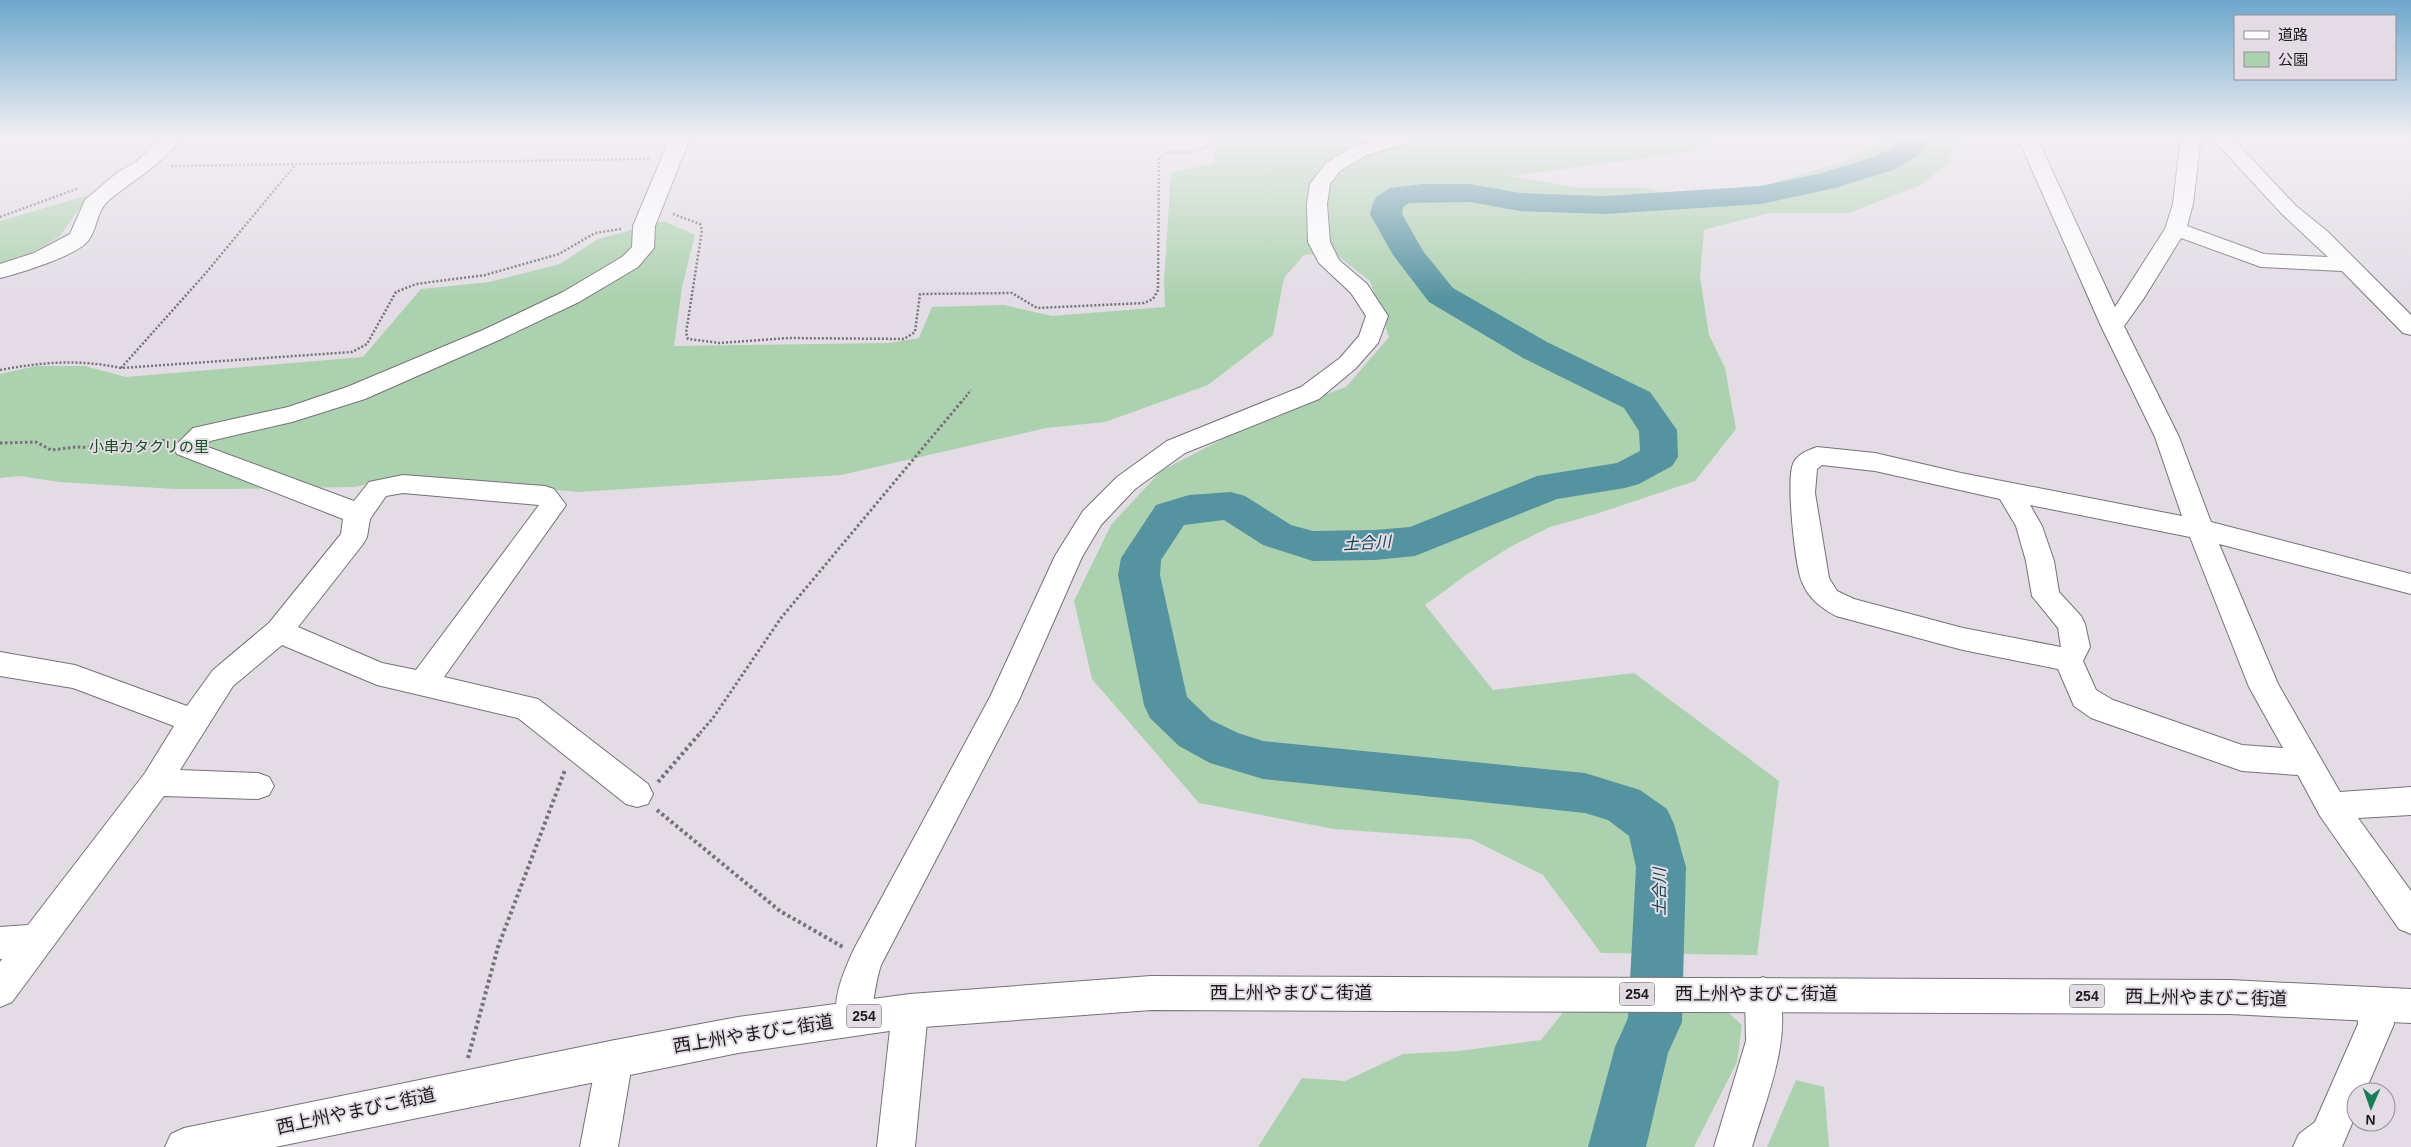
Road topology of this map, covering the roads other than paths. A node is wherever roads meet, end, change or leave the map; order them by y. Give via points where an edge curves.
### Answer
1 (108, 192) edge
2 (657, 192) edge
3 (1319, 192) edge
4 (2051, 192) edge
5 (2184, 192) edge
6 (2272, 192) edge
7 (2176, 229) junction
8 (2347, 265) junction
9 (0, 271) edge
10 (2112, 326) junction
11 (2411, 328) edge
12 (2009, 491) junction
13 (357, 517) junction
14 (2200, 529) junction
15 (2411, 584) edge
16 (279, 631) junction
17 (2068, 660) junction
18 (0, 664) edge
19 (423, 684) junction
20 (193, 722) junction
21 (2306, 763) junction
22 (156, 782) junction
23 (258, 786) dead end
24 (640, 796) road end
25 (2411, 801) edge
26 (2331, 806) junction
27 (2411, 918) edge
28 (36, 940) junction
29 (0, 943) edge
30 (0, 990) edge
31 (1763, 994) junction
32 (2375, 1004) junction
33 (2411, 1006) edge
34 (910, 1011) junction
35 (853, 1017) junction
36 (615, 1058) junction
37 (184, 1147) edge
38 (599, 1147) edge
39 (896, 1147) edge
40 (1732, 1147) edge
41 (2312, 1147) edge

1 - 9 main road via 92,204 79,238 42,258
2 - 13 main road via 647,218 643,248 630,262 571,297 356,393 292,414 202,434 186,448 350,510
3 - 35 main road via 1319,242 1330,263 1359,289 1376,316 1370,338 1348,363 1310,393 1176,447 1126,483 1092,518 1068,556 1004,700 866,960 858,982
4 - 10 main road
5 - 7 main road
6 - 8 main road
7 - 8 main road via 2261,260
7 - 10 main road
8 - 11 main road
10 - 14 main road via 2167,437
12 - 14 main road
12 - 17 main road via 2029,526 2046,596 2071,624 2076,647
12 - 17 main road via 1875,462 1817,456 1805,465 1802,493 1816,580 1827,598 1846,608 1963,639
13 - 16 main road via 354,538
13 - 19 main road via 378,488 404,484 545,495 553,505
14 - 15 main road
14 - 21 main road via 2264,687
16 - 19 main road via 378,673
16 - 20 main road via 223,678
17 - 21 main road via 2085,698 2102,708 2242,758
18 - 20 main road via 75,677
19 - 24 main road via 527,708
20 - 22 main road
21 - 26 main road
22 - 23 main road
22 - 28 main road
25 - 26 main road
26 - 27 main road
28 - 29 main road
28 - 30 main road
31 - 32 main road, 西上州やまびこ街道 / 254 via 2230,996
31 - 34 main road, 西上州やまびこ街道 / 254 via 1151,993
31 - 40 main road via 1764,1041
32 - 33 main road, 西上州やまびこ街道 / 254
32 - 41 main road via 2376,1024 2328,1135
34 - 35 main road, 西上州やまびこ街道 / 254
34 - 39 main road
35 - 36 main road, 西上州やまびこ街道 / 254
36 - 37 main road, 西上州やまびこ街道 / 254
36 - 38 main road

